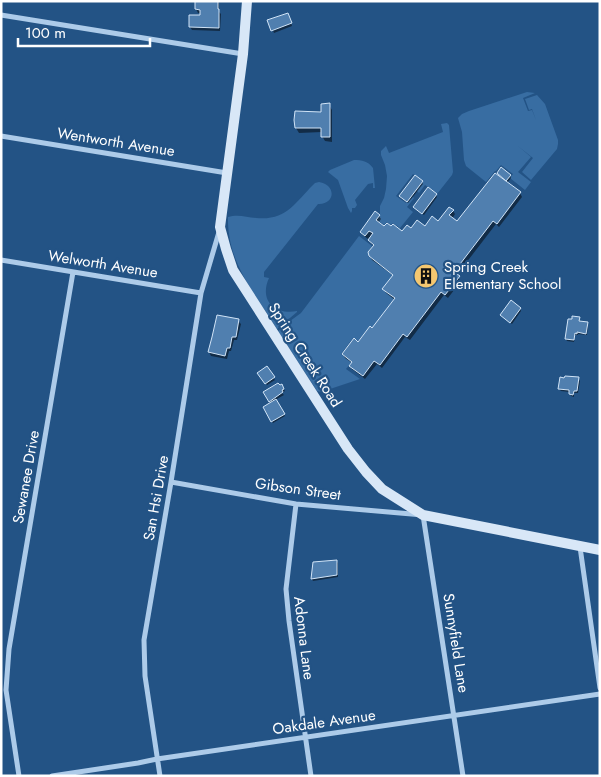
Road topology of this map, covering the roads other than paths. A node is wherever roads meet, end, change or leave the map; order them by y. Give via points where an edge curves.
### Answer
1 (248, 2) edge
2 (1, 15) edge
3 (243, 54) junction
4 (1, 136) edge
5 (227, 173) junction
6 (220, 227) junction
7 (1, 260) edge
8 (73, 272) junction
9 (201, 293) junction
10 (171, 482) junction
11 (296, 504) junction
12 (423, 515) junction
13 (580, 547) junction
14 (600, 550) edge
15 (600, 688) edge
16 (600, 694) edge
17 (454, 716) junction
18 (305, 737) junction
19 (157, 758) junction
20 (19, 776) edge
21 (52, 776) edge
22 (160, 776) edge
23 (311, 776) edge
24 (463, 776) edge

1 - 3 street, Spring Creek Road
2 - 3 street
3 - 5 street, Spring Creek Road
4 - 5 street, Wentworth Avenue
5 - 6 street, Spring Creek Road
6 - 9 street, San Hsi Drive
6 - 12 street, Spring Creek Road via 233,270 348,449 382,489
7 - 8 street, Welworth Avenue
8 - 9 street, Welworth Avenue
8 - 20 street, Sewanee Drive via 9,649 6,690
9 - 10 street, San Hsi Drive
10 - 11 street, Gibson Street
10 - 19 street, San Hsi Drive via 144,640 145,676
11 - 12 street, Gibson Street
11 - 18 street, Adonna Lane via 286,589
12 - 13 street, Spring Creek Road
12 - 17 street, Sunnyfield Lane
13 - 14 street, Spring Creek Road
13 - 15 street
16 - 17 street, Oakdale Avenue
17 - 18 street, Oakdale Avenue
17 - 24 street, Sunnyfield Lane
18 - 19 street, Oakdale Avenue
18 - 23 street, Adonna Lane
19 - 21 street, Oakdale Avenue
19 - 22 street, San Hsi Drive

